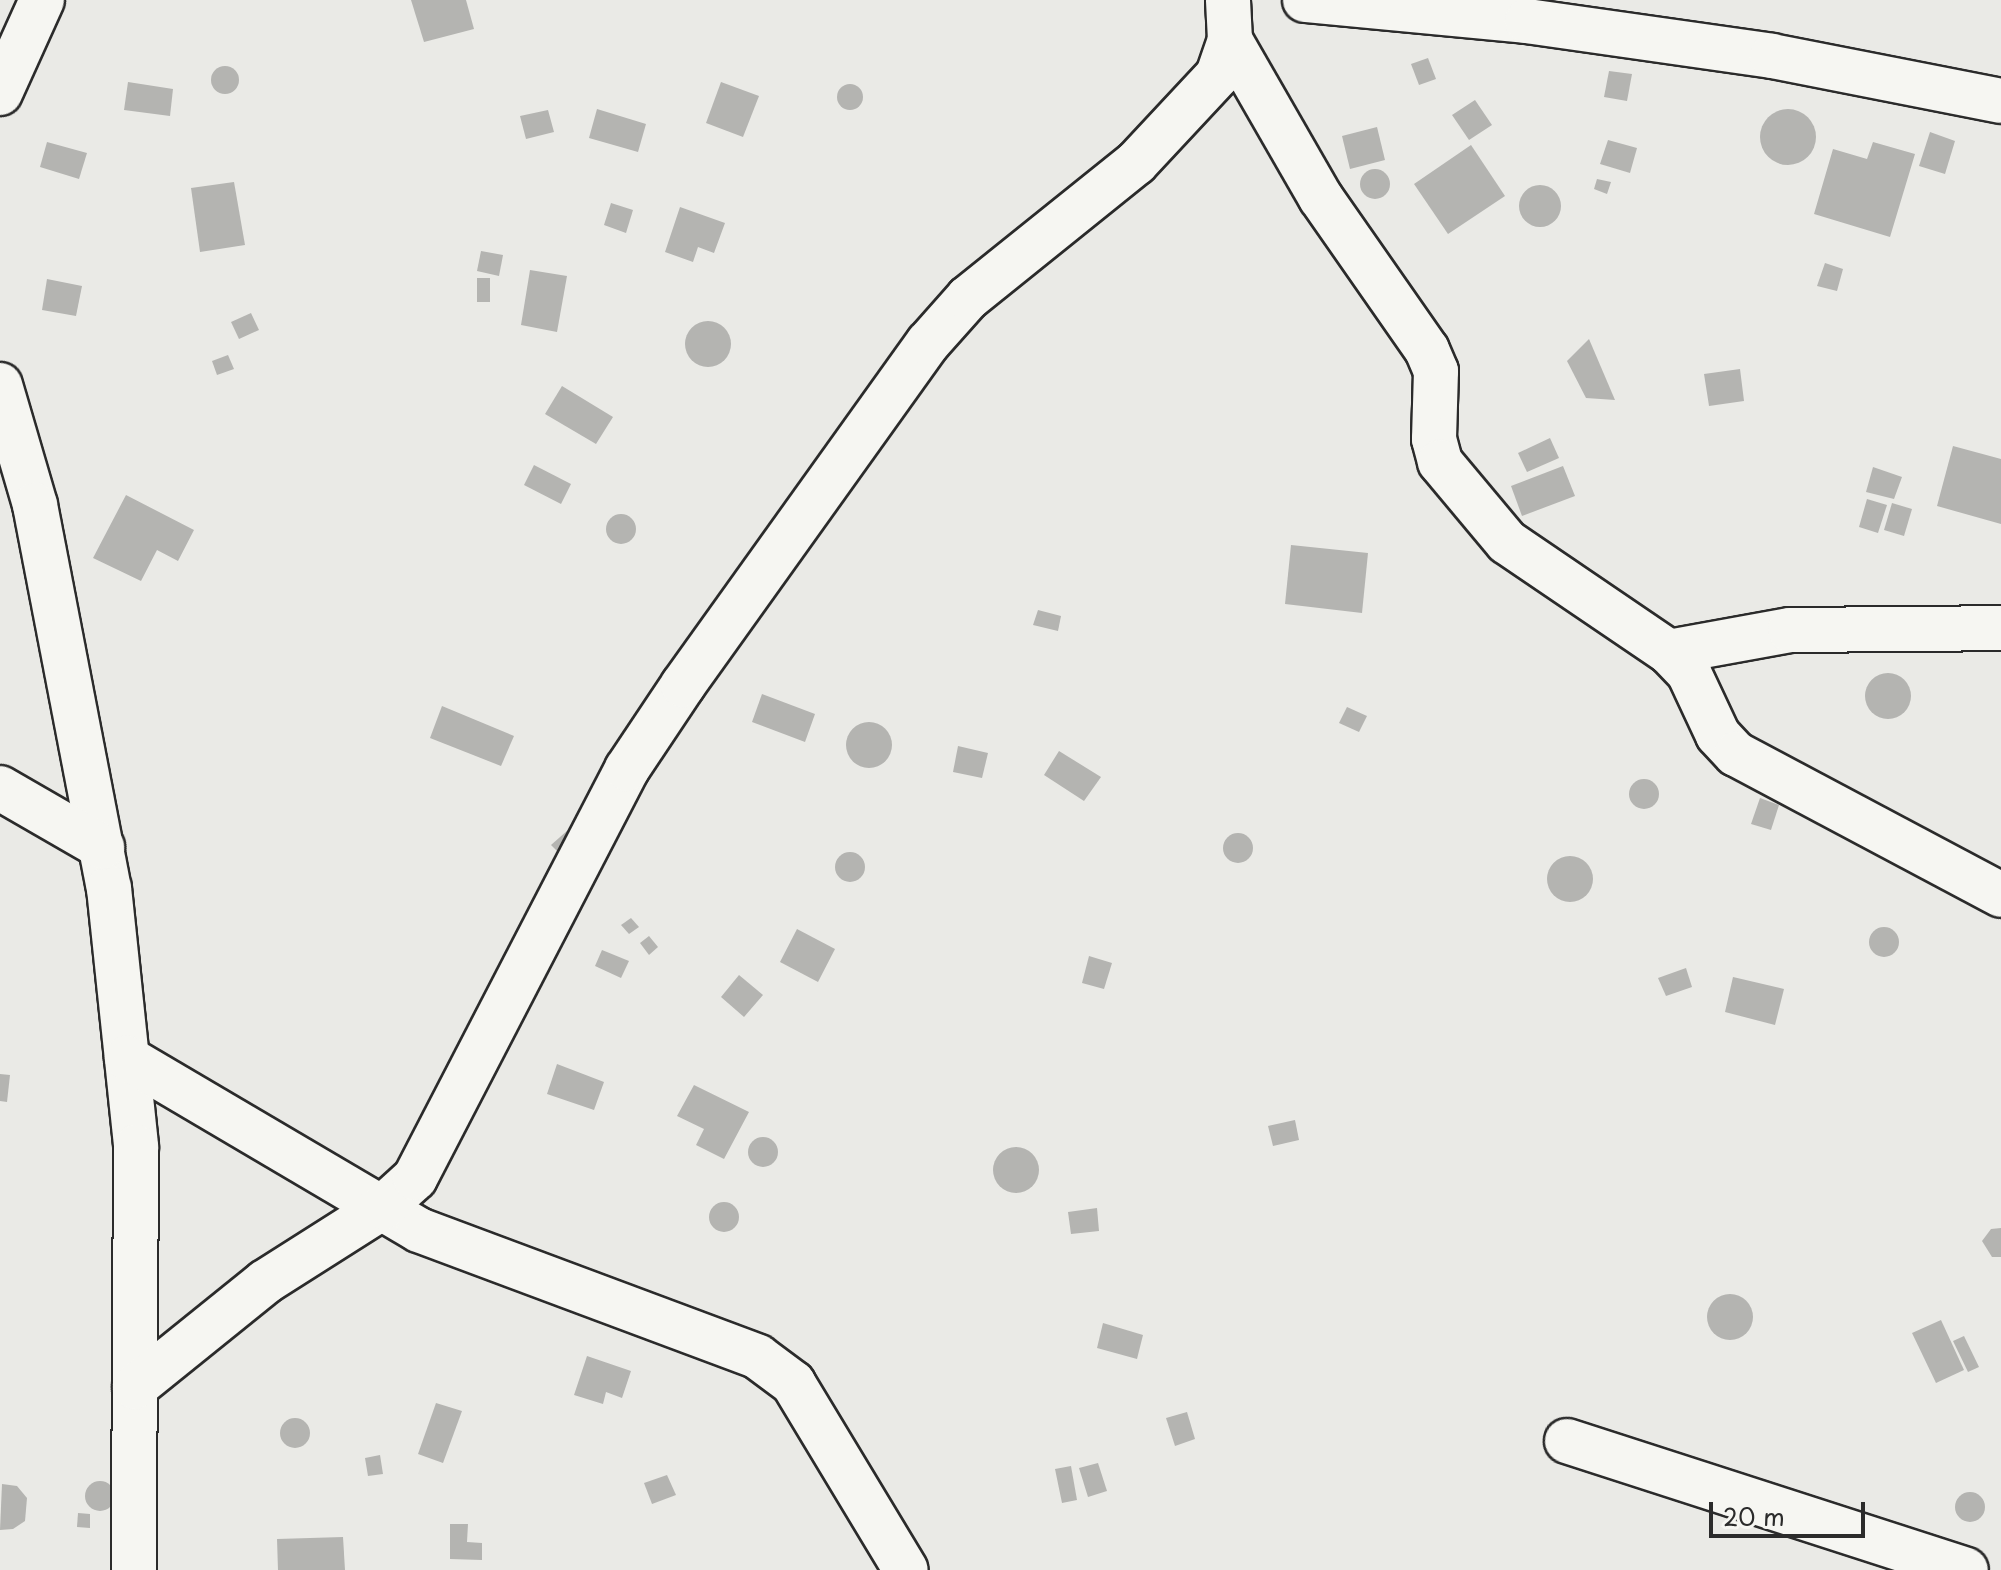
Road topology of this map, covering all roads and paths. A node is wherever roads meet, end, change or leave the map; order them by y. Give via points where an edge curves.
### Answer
1 (42, 0) edge
2 (1305, 0) edge
3 (1229, 20) edge
4 (0, 93) edge
5 (2001, 101) edge
6 (0, 385) edge
7 (2001, 628) edge
8 (1669, 652) junction
9 (0, 788) edge
10 (102, 847) junction
11 (2001, 895) edge
12 (127, 1058) junction
13 (383, 1207) junction
14 (135, 1387) junction
15 (1567, 1441) dead end
16 (134, 1570) edge
17 (906, 1570) edge
18 (1966, 1570) edge

1 - 4 street
2 - 5 street via 1527,21 1772,56
3 - 8 street via 1321,198 1427,350 1436,371 1434,439 1440,462 1507,542
3 - 13 street via 1218,75 1136,163 968,298 928,343 627,769 436,1144 415,1178
6 - 10 street via 35,505
7 - 8 street via 1790,630
8 - 11 street via 1689,673 1718,735 1736,754
9 - 10 street
10 - 12 street
12 - 13 street
12 - 14 street via 136,1147
13 - 14 street via 265,1282
13 - 17 street via 459,1247 758,1357 793,1383
14 - 16 street
15 - 18 street

